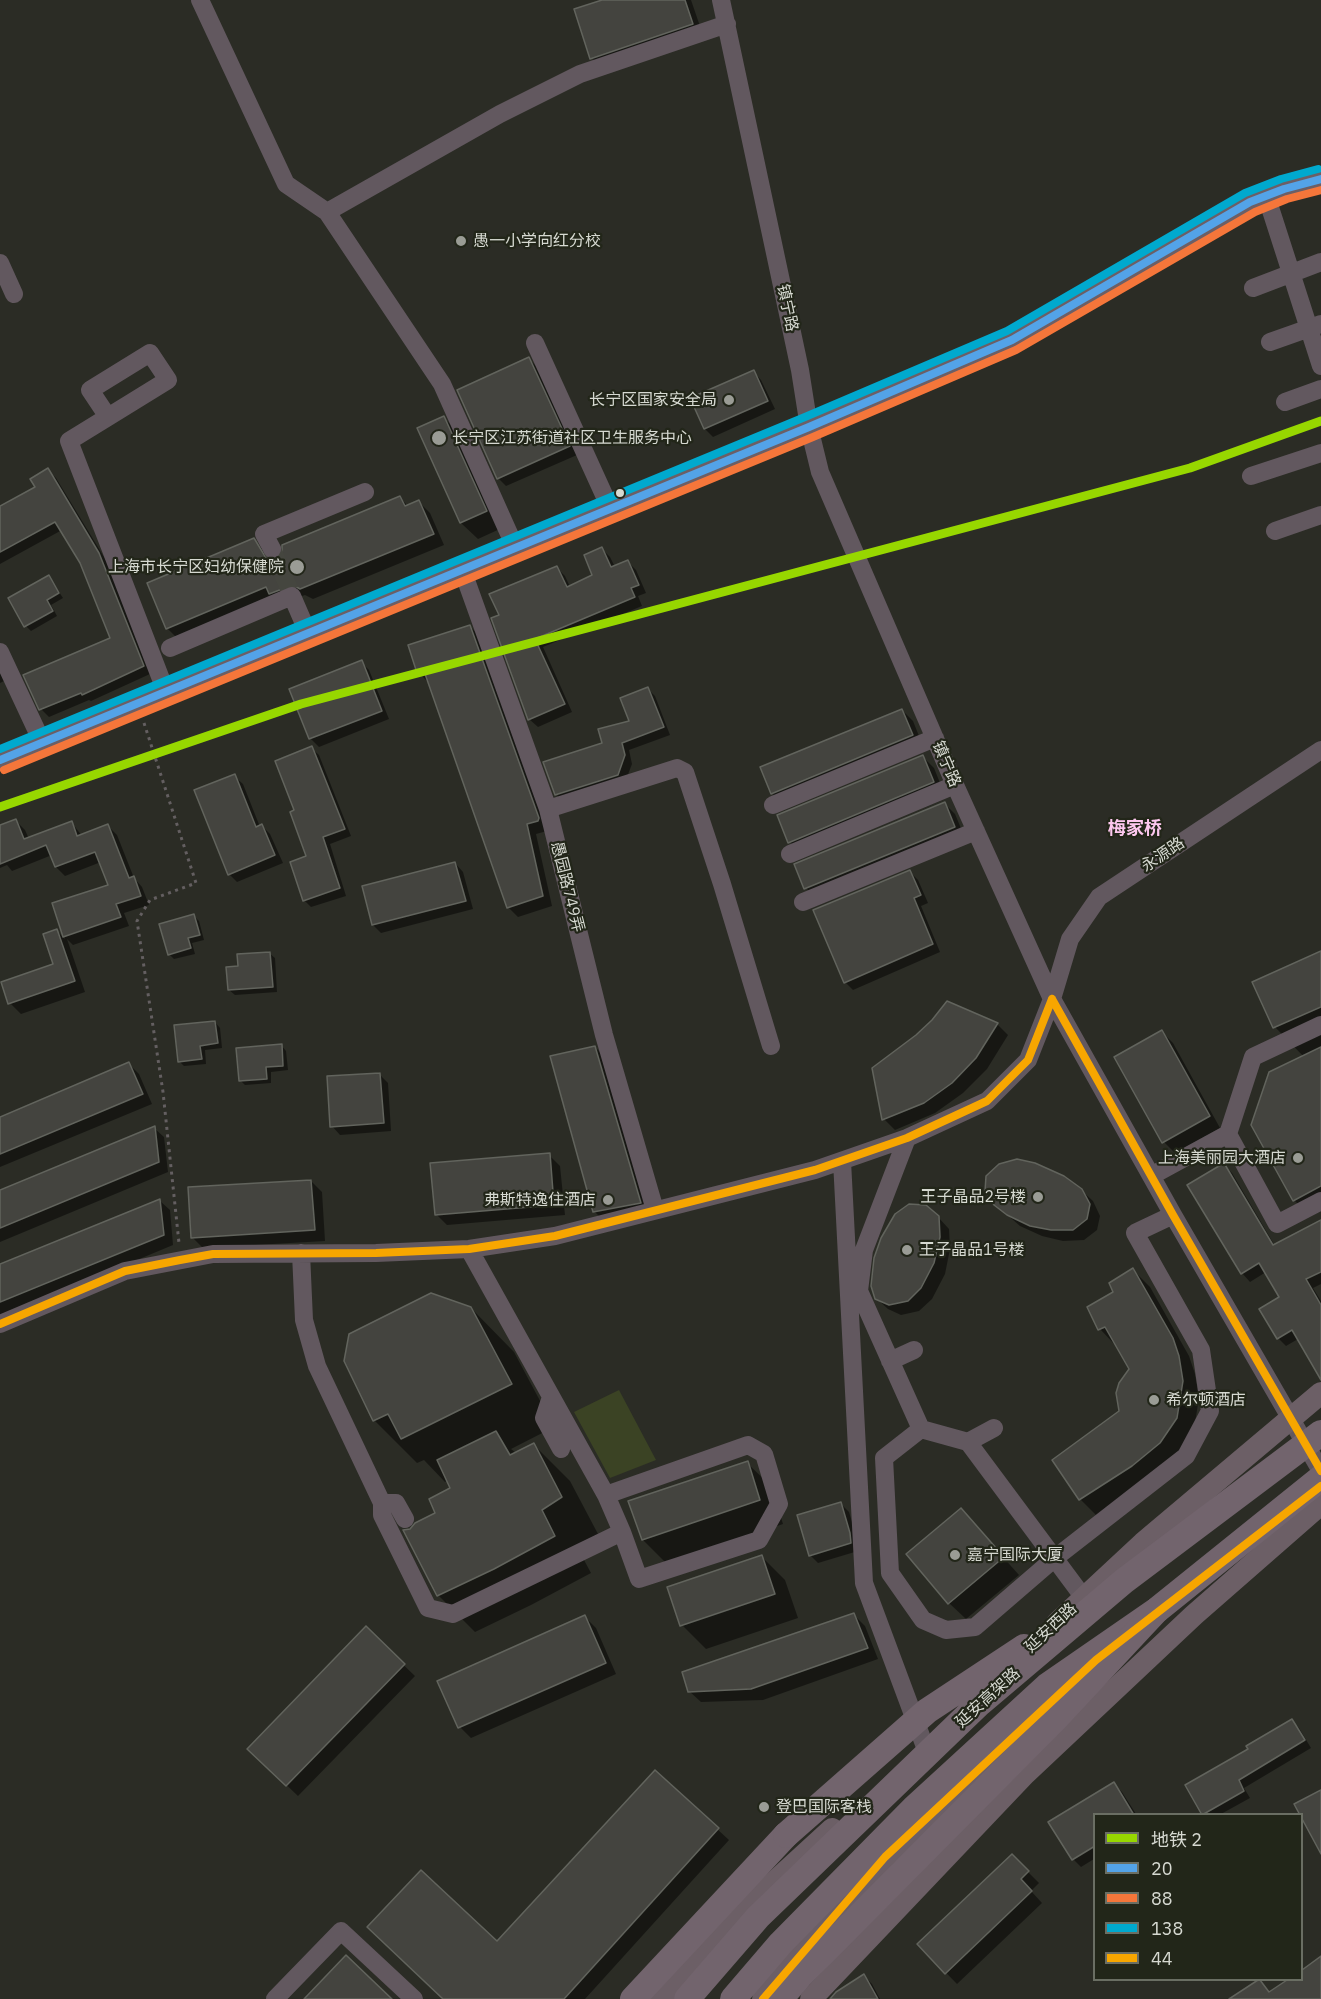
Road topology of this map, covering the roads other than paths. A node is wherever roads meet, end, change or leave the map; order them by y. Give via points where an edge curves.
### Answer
1 (200, 0) edge
2 (721, 0) edge
3 (727, 24) junction
4 (1321, 179) edge
5 (1266, 195) junction
6 (327, 212) junction
7 (1321, 262) edge
8 (0, 263) edge
9 (1291, 273) junction
10 (1253, 288) dead end
11 (14, 294) dead end
12 (1315, 326) edge
13 (1270, 342) dead end
14 (535, 343) dead end
15 (1321, 366) edge
16 (1321, 389) edge
17 (1285, 402) dead end
18 (108, 417) dead end
19 (808, 427) junction
20 (1321, 453) edge
21 (1251, 476) dead end
22 (365, 492) dead end
23 (610, 507) junction
24 (1321, 515) edge
25 (1275, 531) dead end
26 (515, 547) junction
27 (272, 549) tunnel mouth
28 (462, 569) junction
29 (308, 633) junction
30 (170, 648) dead end
31 (0, 652) edge
32 (166, 692) junction
33 (935, 738) junction
34 (42, 742) junction
35 (1321, 750) edge
36 (0, 760) edge
37 (955, 785) junction
38 (773, 806) dead end
39 (548, 809) junction
40 (976, 831) junction
41 (790, 854) dead end
42 (803, 902) dead end
43 (1052, 999) junction
44 (1321, 1025) edge
45 (771, 1046) dead end
46 (1228, 1134) junction
47 (907, 1138) junction
48 (842, 1161) junction
49 (1151, 1176) junction
50 (1321, 1201) edge
51 (656, 1210) junction
52 (1173, 1215) junction
53 (469, 1249) junction
54 (301, 1253) junction
55 (0, 1324) edge
56 (914, 1350) dead end
57 (890, 1361) junction
58 (1321, 1393) edge
59 (551, 1397) junction
60 (1291, 1417) junction
61 (994, 1428) dead end
62 (921, 1429) junction
63 (1321, 1433) edge
64 (968, 1442) junction
65 (561, 1449) dead end
66 (1321, 1471) edge
67 (1321, 1478) edge
68 (1321, 1486) edge
69 (606, 1495) junction
70 (382, 1503) junction
71 (1321, 1504) edge
72 (405, 1519) dead end
73 (622, 1532) junction
74 (1054, 1558) junction
75 (1124, 1581) junction
76 (1083, 1598) junction
77 (1157, 1610) junction
78 (924, 1744) junction
79 (964, 1784) junction
80 (989, 1812) junction
81 (854, 1894) junction
82 (885, 1921) junction
83 (275, 1999) edge
84 (414, 1999) edge
85 (633, 1999) edge
86 (660, 1999) edge
87 (687, 1999) edge
88 (733, 1999) edge
89 (764, 1999) edge
90 (780, 1999) edge
91 (811, 1999) edge

1 - 6 street via 286,184
2 - 3 street, 镇宁路
3 - 6 street via 580,74 500,114
3 - 19 street, 镇宁路 via 800,370
4 - 5 main road
5 - 9 street
5 - 19 main road via 1012,340
6 - 26 street via 442,384
7 - 9 street
8 - 11 street
9 - 10 street
9 - 12 street
12 - 13 street
12 - 15 street
14 - 23 street
16 - 17 street
18 - 32 street via 69,441
19 - 23 main road
19 - 33 street, 镇宁路 via 820,472
20 - 21 street
22 - 27 street via 264,534
23 - 26 main road
24 - 25 street
26 - 28 main road
28 - 29 main road
28 - 39 street, 愚园路749弄
29 - 30 street via 292,595
29 - 32 main road
31 - 34 street
32 - 34 main road
33 - 37 street, 镇宁路
33 - 38 street
34 - 36 main road
35 - 43 street, 永源路 via 1099,897 1070,939
37 - 40 street, 镇宁路
37 - 41 street
39 - 45 street via 677,768 685,772
39 - 51 street, 愚园路749弄 via 604,1035
40 - 42 street
40 - 43 street, 镇宁路
43 - 47 street, 永源路 via 1028,1060 987,1101
43 - 49 street, 镇宁路
44 - 46 street via 1253,1057
46 - 49 street
46 - 50 street via 1277,1224
47 - 48 street, 永源路
47 - 57 street via 864,1250 859,1292
48 - 51 street, 永源路
48 - 78 street via 864,1583
49 - 52 street, 镇宁路
51 - 53 street, 永源路 via 555,1236
52 - 60 street, 镇宁路
52 - 74 street via 1135,1233 1201,1350 1210,1411 1186,1456
53 - 54 street, 永源路
53 - 59 street
54 - 55 street, 永源路 via 213,1254 125,1271
54 - 70 street via 304,1320 317,1366
56 - 57 street
57 - 62 street
58 - 60 main road, 延安西路
59 - 65 street via 544,1418
59 - 69 street
60 - 66 street, 镇宁路
60 - 76 main road, 延安西路
61 - 64 street
62 - 64 street
62 - 74 street via 884,1458 890,1573 923,1620 946,1630 975,1627
63 - 75 highway, 延安高架路, bridge
64 - 74 street
67 - 77 highway, 延安高架路
68 - 79 main road via 1096,1660
69 - 73 street
69 - 73 street via 748,1445 764,1455 779,1504 759,1540 639,1579
70 - 72 street via 396,1503
70 - 73 street via 382,1515 428,1608 453,1614
71 - 80 main road via 1194,1614
74 - 76 street
75 - 85 highway, bridge via 914,1722 786,1835
75 - 87 highway, 延安高架路, bridge via 980,1703 758,1917
76 - 78 main road, 延安西路
77 - 88 highway, 延安高架路, bridge via 1047,1686 930,1793 781,1943
77 - 90 highway, bridge
78 - 86 main road, 延安西路 via 712,1939
79 - 80 main road
79 - 81 main road via 885,1857
80 - 82 main road
81 - 82 main road
81 - 89 main road
82 - 91 main road
83 - 84 street via 340,1931

